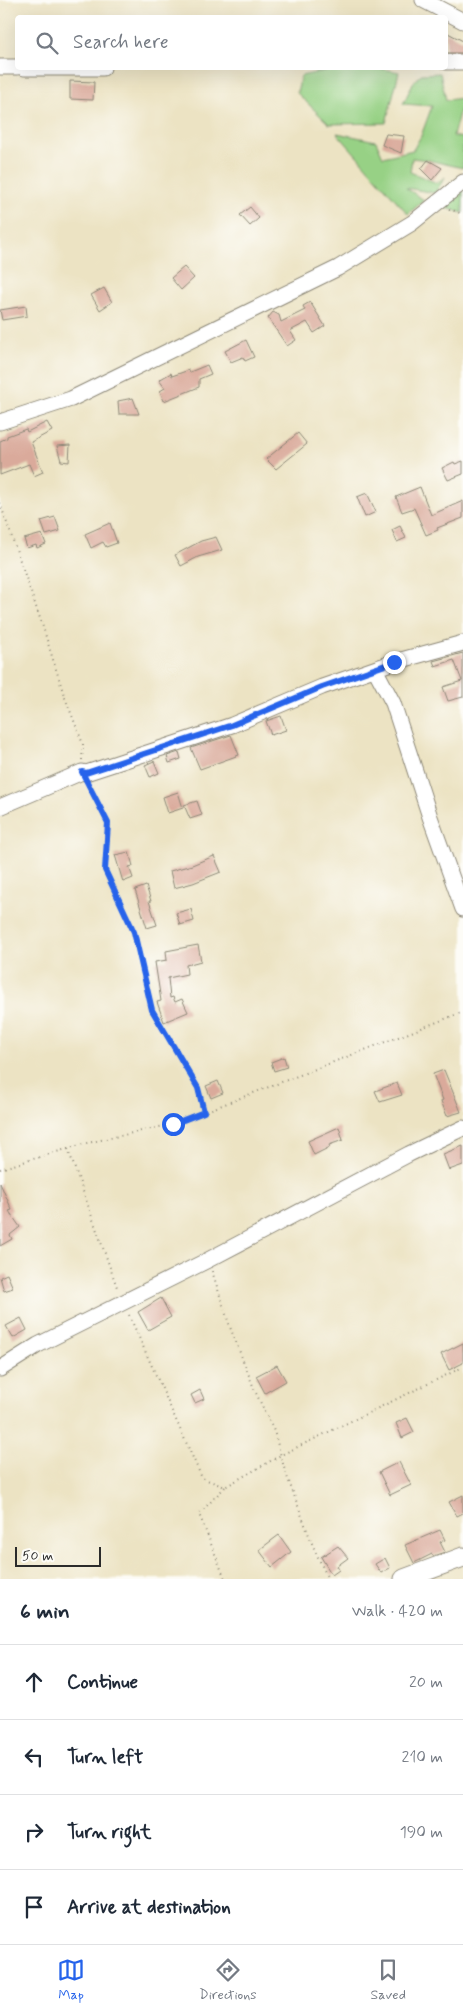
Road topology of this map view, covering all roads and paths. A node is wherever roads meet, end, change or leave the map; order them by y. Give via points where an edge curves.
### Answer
1 (423, 0) edge
2 (463, 21) edge
3 (448, 62) edge
4 (463, 62) edge
5 (0, 67) edge
6 (15, 67) edge
7 (463, 182) edge
8 (0, 422) edge
9 (0, 504) edge
10 (463, 643) edge
11 (375, 670) junction
12 (82, 772) junction
13 (0, 807) edge
14 (463, 909) edge
15 (463, 1012) edge
16 (204, 1112) junction
17 (463, 1128) edge
18 (68, 1149) junction
19 (0, 1169) edge
20 (208, 1260) junction
21 (122, 1303) junction
22 (463, 1367) edge
23 (0, 1369) edge
24 (281, 1455) junction
25 (224, 1487) junction
26 (463, 1557) edge
27 (226, 1579) edge
28 (328, 1579) edge
29 (404, 1579) edge

1 - 2 street
3 - 4 street
5 - 6 street
7 - 8 street via 412,223 338,268 70,399
9 - 12 path via 82,744
10 - 11 street
11 - 12 street via 322,687 232,725
11 - 14 street via 394,704
12 - 13 street
12 - 16 path via 108,823 105,870 134,932 152,1010 198,1088
15 - 16 path
16 - 18 path via 173,1124
17 - 20 street
18 - 19 path
18 - 21 path
20 - 21 street
20 - 24 path via 230,1327
21 - 23 street via 38,1345
21 - 25 path via 202,1478
22 - 24 path
24 - 25 path
24 - 28 path
25 - 27 path via 199,1514
26 - 29 main road

